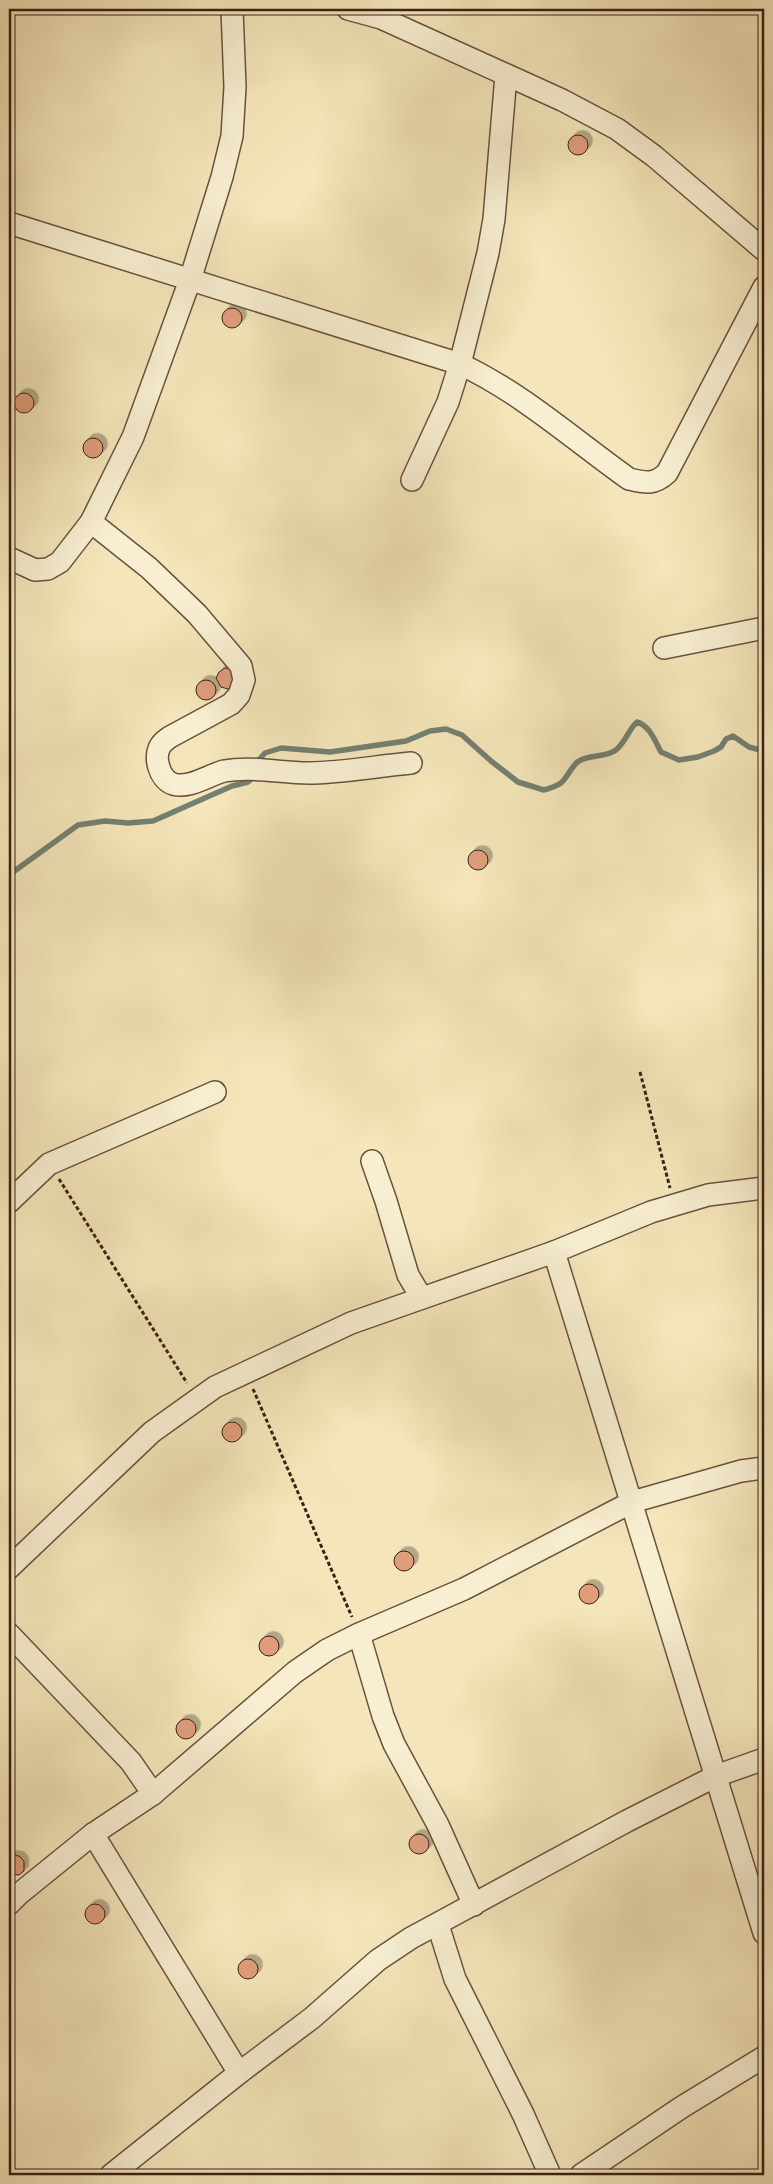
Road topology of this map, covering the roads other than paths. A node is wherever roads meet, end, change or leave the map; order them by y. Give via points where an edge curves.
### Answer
1 (232, 9) edge
2 (348, 9) edge
3 (506, 75) junction
4 (9, 222) edge
5 (764, 250) edge
6 (190, 280) junction
7 (764, 287) edge
8 (460, 364) junction
9 (412, 480) dead end
10 (91, 522) junction
11 (9, 558) edge
12 (764, 628) edge
13 (664, 648) dead end
14 (411, 763) dead end
15 (216, 1092) dead end
16 (372, 1161) dead end
17 (764, 1188) edge
18 (9, 1202) edge
19 (554, 1252) junction
20 (420, 1297) junction
21 (764, 1468) edge
22 (632, 1502) junction
23 (9, 1568) edge
24 (9, 1634) edge
25 (359, 1634) junction
26 (764, 1759) edge
27 (716, 1776) junction
28 (152, 1794) junction
29 (94, 1834) junction
30 (9, 1904) edge
31 (474, 1905) junction
32 (438, 1925) junction
33 (764, 1933) edge
34 (764, 2057) edge
35 (239, 2073) junction
36 (111, 2175) edge
37 (550, 2175) edge
38 (581, 2175) edge

1 - 6 street via 235,87 232,136
2 - 3 street via 381,18
3 - 5 street via 618,129
3 - 8 street via 494,219
4 - 6 street
6 - 8 street
6 - 10 street via 133,437
7 - 8 street via 667,473 648,484 630,479 530,405
8 - 9 street via 448,402
10 - 11 street via 60,562 48,569 35,570
10 - 14 street via 149,568 197,614 241,666 244,680 239,695 231,704 161,744 158,760 165,779 184,785 207,776 238,770 310,773
12 - 13 street
15 - 18 street via 50,1164
16 - 20 street via 408,1275
17 - 19 street via 708,1196 651,1212
19 - 20 street
19 - 22 street
20 - 23 street via 351,1322 215,1388 152,1432
21 - 22 street via 741,1471
22 - 25 street via 464,1589
22 - 27 street
24 - 28 street via 131,1762
25 - 28 street via 327,1650 295,1672
25 - 31 street via 394,1744 438,1825
26 - 27 street
27 - 31 street
27 - 33 street
28 - 29 street
29 - 30 street
29 - 35 street
31 - 32 street
32 - 35 street via 378,1960 312,2018
32 - 37 street via 455,1978 524,2114
34 - 38 street
35 - 36 street

